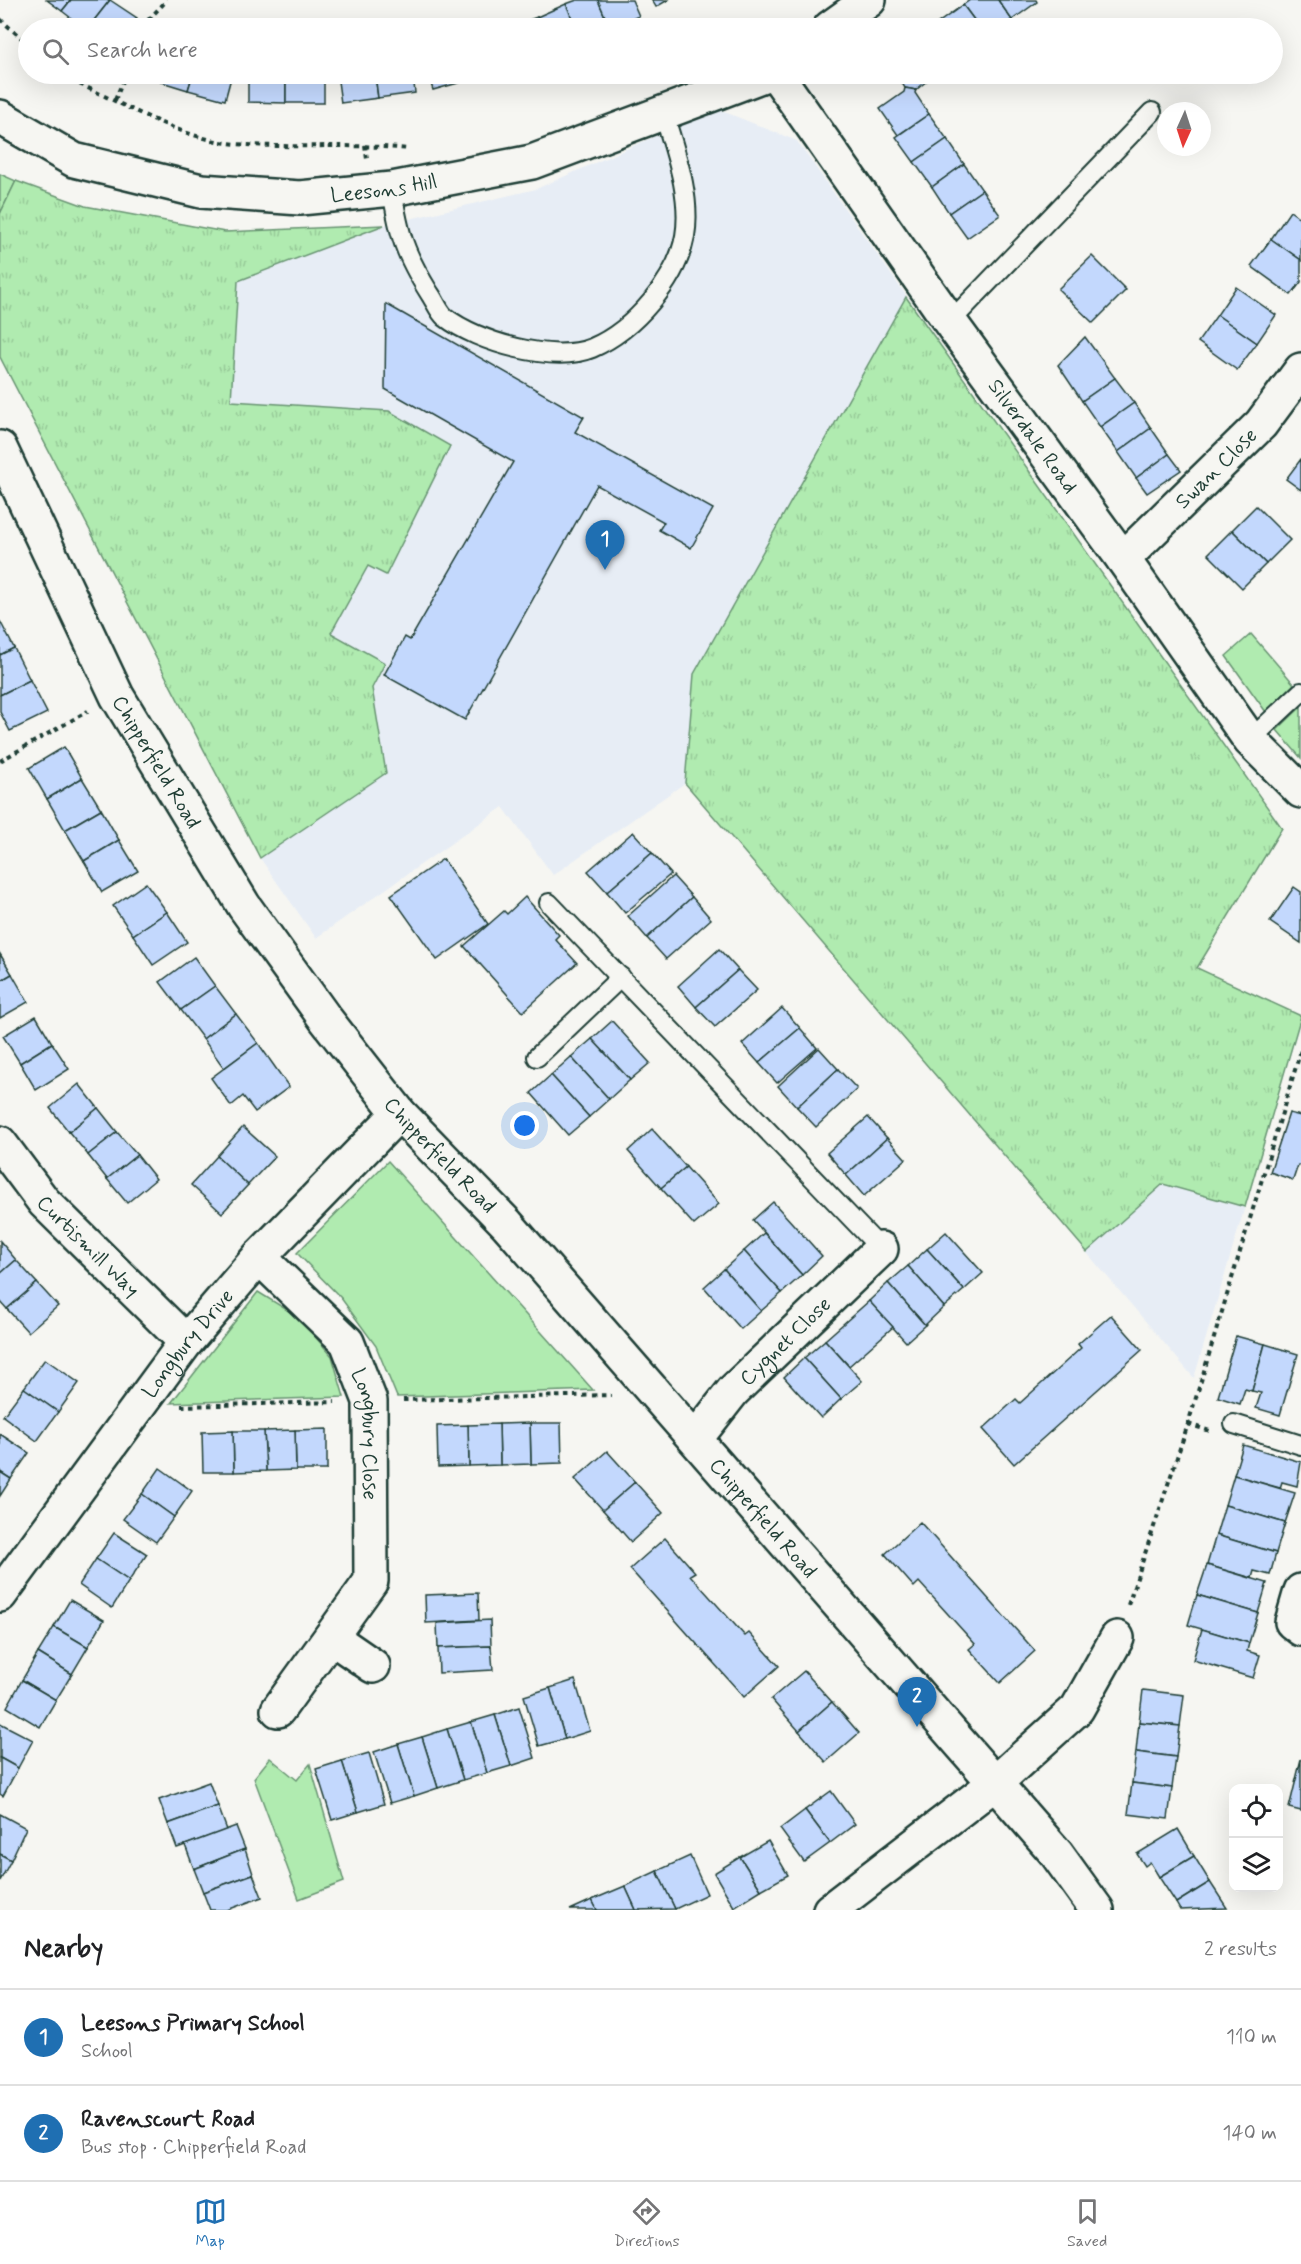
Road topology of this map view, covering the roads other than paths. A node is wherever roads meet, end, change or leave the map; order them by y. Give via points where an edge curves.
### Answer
1 (869, 0) edge
2 (844, 18) edge
3 (737, 84) edge
4 (783, 84) edge
5 (663, 111) junction
6 (1152, 112) dead end
7 (0, 117) edge
8 (392, 189) junction
9 (950, 322) junction
10 (1301, 370) edge
11 (0, 448) edge
12 (1123, 559) junction
13 (1301, 692) edge
14 (1251, 740) junction
15 (1301, 791) edge
16 (549, 903) dead end
17 (621, 977) junction
18 (537, 1057) dead end
19 (399, 1113) junction
20 (0, 1143) edge
21 (881, 1249) joint
22 (259, 1257) junction
23 (186, 1342) junction
24 (1234, 1425) dead end
25 (696, 1438) junction
26 (1301, 1445) edge
27 (1301, 1591) edge
28 (0, 1595) edge
29 (1301, 1629) edge
30 (331, 1636) junction
31 (1118, 1638) road end
32 (373, 1666) dead end
33 (278, 1710) dead end
34 (994, 1784) junction
35 (830, 1910) edge
36 (1097, 1910) edge

1 - 2 street
3 - 5 street, Leesons Hill
4 - 9 street, Silverdale Road
5 - 8 street, Leesons Hill via 532,162
5 - 8 lane via 684,190 685,236 669,278 638,318 591,348 541,354 484,338 444,316 407,257
6 - 9 lane
7 - 8 street, Leesons Hill via 74,160 201,191 300,198
9 - 12 street, Silverdale Road
10 - 12 street, Swan Close via 1261,424
11 - 19 street, Chipperfield Road via 117,696 244,906
12 - 14 street, Silverdale Road
13 - 14 lane
14 - 15 street, Silverdale Road
16 - 17 lane
17 - 18 lane
17 - 21 lane
19 - 22 street, Longbury Drive
19 - 25 street, Chipperfield Road via 507,1224
20 - 23 street, Curtismill Way via 44,1202
21 - 25 street, Cygnet Close via 733,1391
22 - 23 street, Longbury Drive
22 - 30 street, Longbury Close via 348,1342 370,1401 370,1581
23 - 28 street, Longbury Drive
24 - 26 lane
25 - 34 street, Chipperfield Road
27 - 29 street via 1292,1622
30 - 32 street
30 - 33 street, Longbury Close
31 - 34 street via 1077,1709
34 - 35 street
34 - 36 street, Chipperfield Road via 1056,1853

